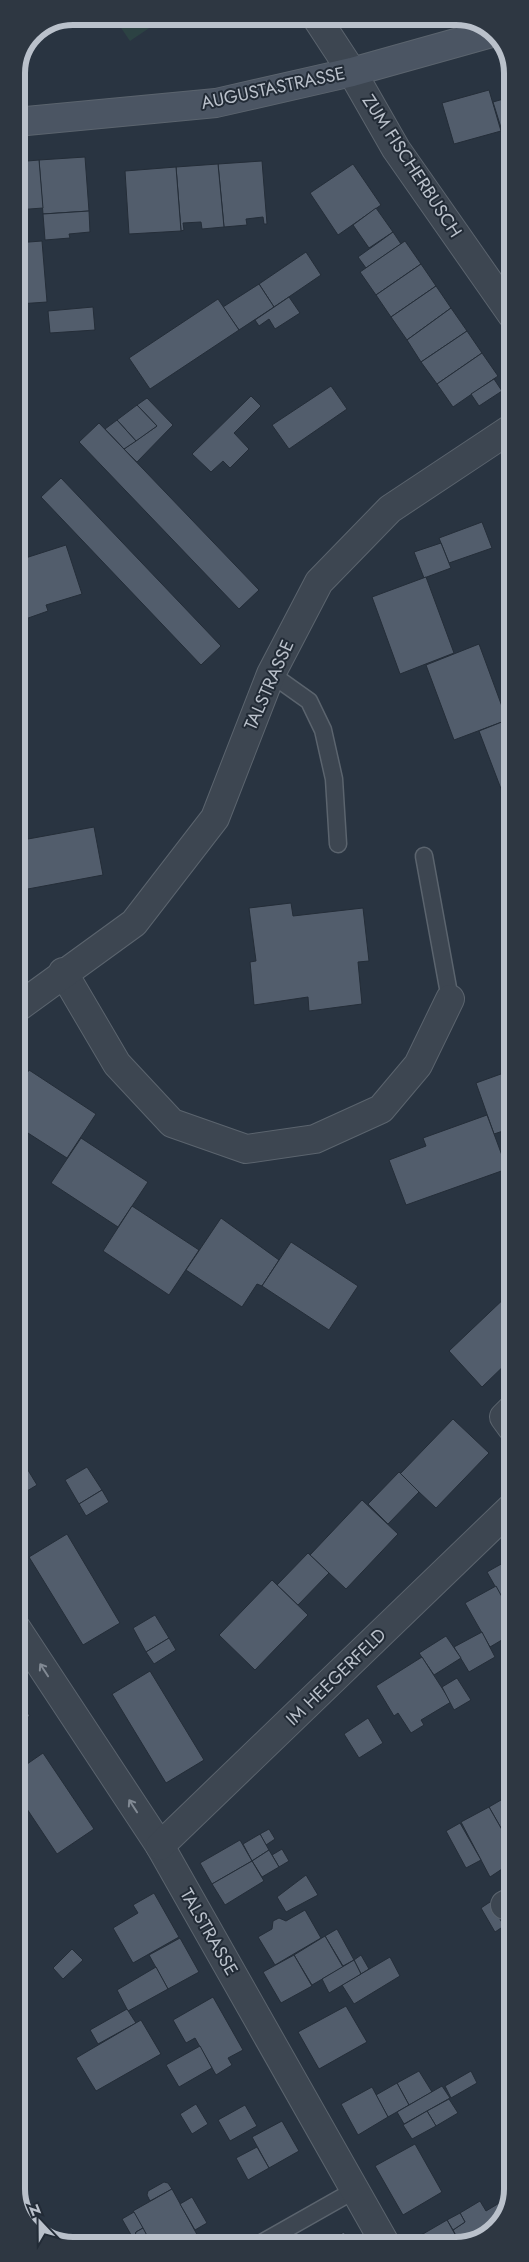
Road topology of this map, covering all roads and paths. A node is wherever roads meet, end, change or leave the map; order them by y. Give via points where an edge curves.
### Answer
1 (322, 25) edge
2 (485, 35) edge
3 (352, 72) junction
4 (25, 121) edge
5 (504, 304) edge
6 (504, 433) edge
7 (270, 674) junction
8 (338, 844) dead end
9 (424, 856) dead end
10 (64, 972) junction
11 (450, 999) joint
12 (25, 1002) edge
13 (504, 1515) edge
14 (25, 1641) edge
15 (160, 1846) junction
16 (355, 2190) junction
17 (272, 2237) edge
18 (381, 2237) edge

1 - 3 street, ZUM FISCHERBUSCH
2 - 3 main road, AUGUSTASTRASSE
3 - 4 main road, AUGUSTASTRASSE via 216,103
3 - 5 street, ZUM FISCHERBUSCH via 396,149
6 - 7 street, TALSTRASSE via 390,509 319,582
7 - 8 lane via 309,701 323,730 334,779
7 - 10 street, TALSTRASSE via 215,818 134,924
9 - 11 lane
10 - 11 street via 117,1064 172,1123 246,1149 315,1139 381,1109 418,1065
10 - 12 street, TALSTRASSE
13 - 15 street, IM HEEGERFELD
15 -> 14 street, TALSTRASSE
15 - 16 street, TALSTRASSE
16 - 17 lane
16 - 18 street, TALSTRASSE

